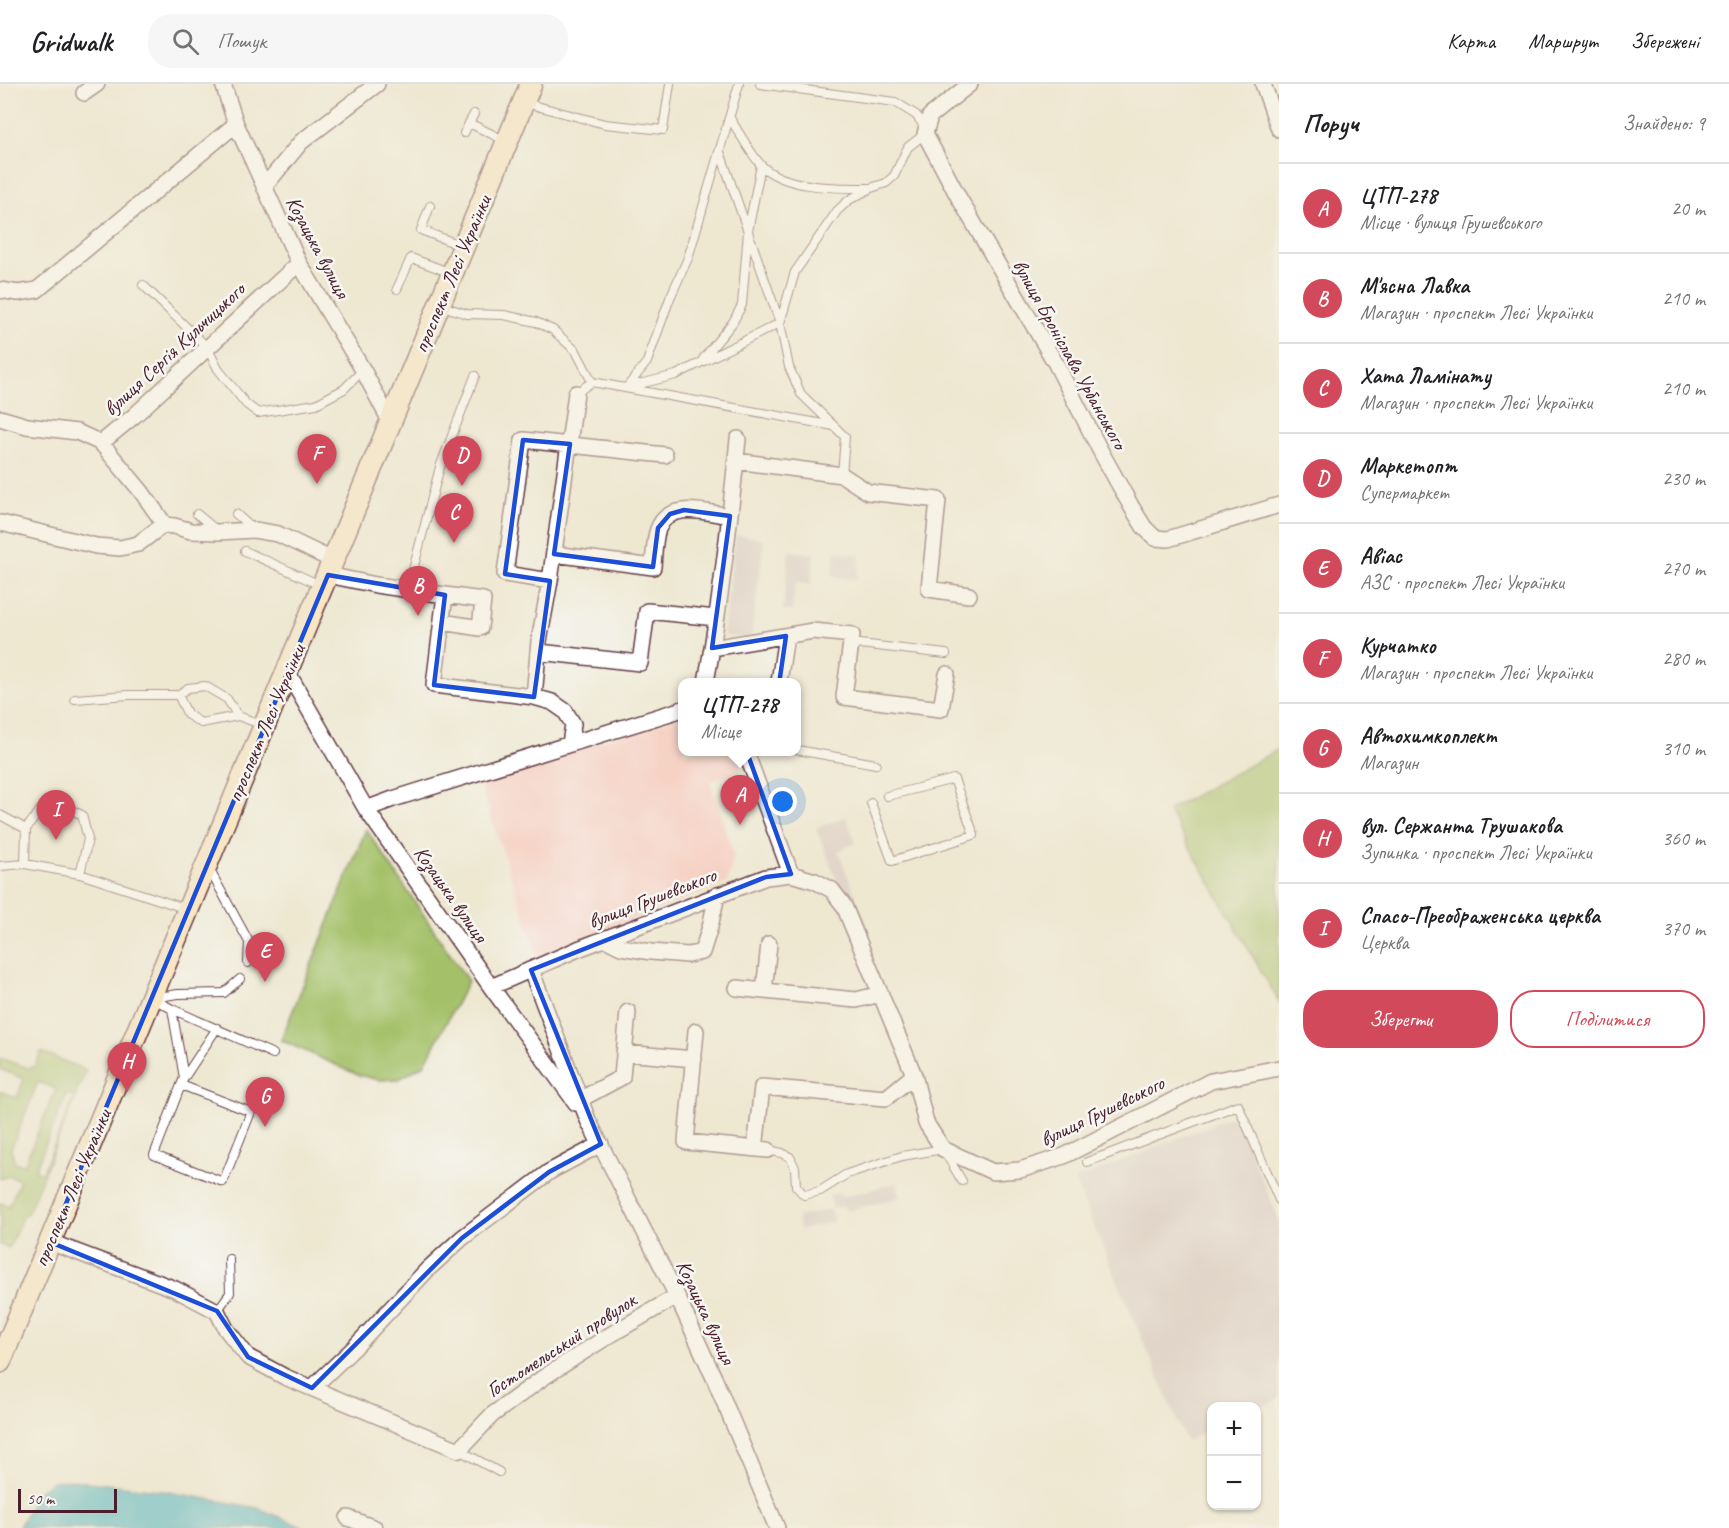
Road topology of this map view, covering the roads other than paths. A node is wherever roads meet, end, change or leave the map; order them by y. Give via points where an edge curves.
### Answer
1 (222, 84) edge
2 (377, 84) edge
3 (670, 84) edge
4 (740, 84) edge
5 (760, 84) edge
6 (970, 84) edge
7 (1265, 84) edge
8 (528, 93) edge
9 (474, 114) dead end
10 (730, 118) junction
11 (469, 123) junction
12 (236, 124) junction
13 (1279, 129) edge
14 (464, 133) dead end
15 (925, 134) junction
16 (508, 141) junction
17 (720, 151) junction
18 (761, 165) junction
19 (264, 186) junction
20 (871, 188) junction
21 (430, 206) dead end
22 (748, 231) junction
23 (464, 246) junction
24 (299, 262) junction
25 (453, 273) junction
26 (143, 285) dead end
27 (397, 289) dead end
28 (0, 290) edge
29 (439, 305) junction
30 (780, 322) junction
31 (207, 347) junction
32 (700, 363) junction
33 (363, 370) junction
34 (475, 376) dead end
35 (592, 382) junction
36 (627, 387) junction
37 (576, 393) joint
38 (0, 418) edge
39 (391, 423) junction
40 (834, 426) junction
41 (738, 439) dead end
42 (101, 443) junction
43 (570, 444) junction
44 (665, 455) dead end
45 (736, 461) junction
46 (842, 475) junction
47 (1279, 505) edge
48 (197, 514) dead end
49 (236, 514) dead end
50 (730, 516) junction
51 (1, 523) edge
52 (165, 525) junction
53 (254, 530) junction
54 (219, 532) junction
55 (245, 551) dead end
56 (554, 554) junction
57 (328, 574) junction
58 (550, 581) junction
59 (408, 589) junction
60 (445, 595) junction
61 (969, 595) dead end
62 (716, 618) junction
63 (442, 622) junction
64 (786, 636) junction
65 (851, 643) junction
66 (712, 648) junction
67 (539, 652) junction
68 (946, 654) dead end
69 (288, 673) junction
70 (947, 674) dead end
71 (706, 678) edge
72 (780, 678) edge
73 (178, 695) junction
74 (534, 697) junction
75 (75, 699) dead end
76 (678, 711) edge
77 (238, 716) junction
78 (265, 726) junction
79 (570, 744) junction
80 (801, 751) edge
81 (751, 756) edge
82 (876, 764) dead end
83 (887, 796) dead end
84 (870, 803) dead end
85 (366, 809) junction
86 (0, 815) edge
87 (26, 829) junction
88 (207, 863) junction
89 (25, 864) junction
90 (0, 866) edge
91 (80, 874) junction
92 (791, 874) junction
93 (717, 895) junction
94 (188, 909) junction
95 (605, 939) junction
96 (769, 944) dead end
97 (248, 963) dead end
98 (531, 970) junction
99 (240, 979) dead end
100 (491, 987) junction
101 (736, 988) dead end
102 (764, 991) junction
103 (881, 994) junction
104 (152, 998) junction
105 (172, 1009) junction
106 (628, 1012) dead end
107 (217, 1028) junction
108 (696, 1031) dead end
109 (625, 1053) junction
110 (273, 1054) dead end
111 (694, 1059) junction
112 (1279, 1068) edge
113 (914, 1075) junction
114 (183, 1082) junction
115 (580, 1099) junction
116 (588, 1120) junction
117 (601, 1144) junction
118 (943, 1149) junction
119 (761, 1150) junction
120 (1088, 1162) dead end
121 (962, 1181) dead end
122 (1279, 1200) edge
123 (50, 1242) junction
124 (229, 1259) dead end
125 (677, 1296) junction
126 (218, 1311) junction
127 (0, 1362) edge
128 (312, 1388) junction
129 (459, 1450) junction
130 (499, 1472) dead end
131 (348, 1518) dead end
132 (375, 1528) edge
133 (777, 1528) edge

1 - 12 street, Козацька вулиця
2 - 19 street via 301,142
3 - 8 lane via 663,130 605,124
4 - 10 lane
5 - 15 lane via 895,102 916,115
6 - 15 street via 930,116
7 - 13 street
8 - 16 street, проспект Лесі Українки
9 - 11 lane
10 - 17 lane
10 - 18 lane
11 - 14 lane
11 - 16 lane
12 - 19 street, Козацька вулиця
12 - 28 street via 37,290 18,294
15 - 20 lane via 908,147 894,176
15 - 47 street, вулиця Броніслава Урбанського via 1144,527 1155,538 1168,539
16 - 23 street, проспект Лесі Українки
17 - 22 lane
17 - 36 lane via 688,258 647,363
18 - 20 lane via 796,182 829,188
18 - 22 lane
19 - 24 street, Козацька вулиця
20 - 30 lane via 849,200 826,225 795,272
21 - 23 lane via 421,230
22 - 30 lane
22 - 32 lane via 742,305
23 - 25 street, проспект Лесі Українки
24 - 31 street, вулиця Сергія Кульчицького
24 - 33 street, Козацька вулиця
25 - 27 lane via 411,258
25 - 29 street, проспект Лесі Українки
26 - 31 lane
29 - 35 lane via 467,314 504,315 536,322 553,330 576,351
29 - 39 street, проспект Лесі Українки
30 - 32 lane
30 - 40 lane via 789,367 801,394
31 - 33 lane via 218,369 258,413 316,404 344,389
31 - 42 street, вулиця Сергія Кульчицького
32 - 36 lane via 676,375
33 - 39 street, Козацька вулиця
34 - 59 lane via 440,467
35 - 36 lane
35 - 37 lane
36 - 40 lane
37 - 43 street
38 - 42 street, вулиця Сергія Кульчицького via 27,426 77,432
39 - 57 street, проспект Лесі Українки
40 - 46 lane via 844,437
41 - 45 street
42 - 52 street
43 - 44 street
43 - 56 street
43 - 58 street via 523,440 505,574
45 - 46 street
45 - 50 street
46 - 61 street via 868,492 938,500 929,589
48 - 54 lane
49 - 53 lane
50 - 56 street via 684,510 670,514 658,528 653,567
50 - 62 street
51 - 52 street via 120,548 138,544
52 - 54 street
53 - 54 street
53 - 57 street via 278,534
55 - 57 lane
56 - 58 street
57 - 59 street
57 - 69 street, проспект Лесі Українки
58 - 67 street
59 - 60 street
60 - 63 street
60 - 63 street via 483,600 480,628
62 - 66 street
62 - 67 street via 647,611 640,663
63 - 74 street via 434,685
64 - 65 street via 813,631 852,635
64 - 66 street
64 - 72 street
65 - 68 lane
65 - 70 street via 844,697 942,710
66 - 71 street
67 - 74 street
69 - 78 street, проспект Лесі Українки
69 - 85 street, Козацька вулиця
73 - 75 lane
73 - 77 lane via 188,688 205,686 227,699
73 - 77 lane via 188,715 201,723
74 - 79 street via 552,702 564,711 573,724
76 - 79 street
77 - 78 lane
78 - 88 street, проспект Лесі Українки
79 - 85 street
80 - 82 lane
81 - 92 street
83 - 84 lane via 954,779 974,835 892,861
85 - 100 street, Козацька вулиця
86 - 87 lane
87 - 89 lane
87 - 91 lane via 42,808 59,804 82,815 88,839
88 - 94 street, проспект Лесі Українки
88 - 97 lane via 249,942
89 - 90 lane
89 - 91 lane
91 - 94 lane
92 - 93 street, вулиця Грушевського via 766,877
92 - 103 street via 832,890 844,906
93 - 95 street, вулиця Грушевського
93 - 95 street via 702,951 688,955 651,952 621,947
94 - 104 street, проспект Лесі Українки
95 - 98 street, вулиця Грушевського
96 - 102 street
98 - 100 street, вулиця Грушевського
98 - 115 street, Козацька вулиця
99 - 104 lane via 224,993
100 - 116 street, Козацька вулиця
101 - 102 street
102 - 103 street via 856,1000
103 - 113 street
104 - 105 lane
104 - 123 street, проспект Лесі Українки
105 - 107 lane
105 - 114 lane
106 - 109 street
107 - 110 lane
107 - 114 lane
108 - 111 street
109 - 111 street
109 - 115 street via 622,1077
111 - 119 street via 686,1142
112 - 118 street, вулиця Грушевського via 1211,1081 1064,1156 1020,1170 993,1172
113 - 118 street via 926,1123
113 - 119 street via 886,1098 762,1087
114 - 114 lane via 251,1112 223,1182 154,1155
115 - 116 street, Козацька вулиця
116 - 117 street, Козацька вулиця
117 - 125 street, Козацька вулиця
117 - 128 street via 549,1172 462,1238
118 - 119 lane via 902,1156 847,1174 820,1191 804,1195 796,1186 790,1157
118 - 121 lane
120 - 122 lane via 1238,1105
123 - 126 street via 175,1289
123 - 127 street, проспект Лесі Українки
124 - 126 lane via 230,1293
125 - 129 street, Гостомельський провулок via 544,1377 492,1415
125 - 133 street, Козацька вулиця
126 - 128 street via 226,1329 248,1357
128 - 129 street
129 - 130 lane
131 - 132 street

